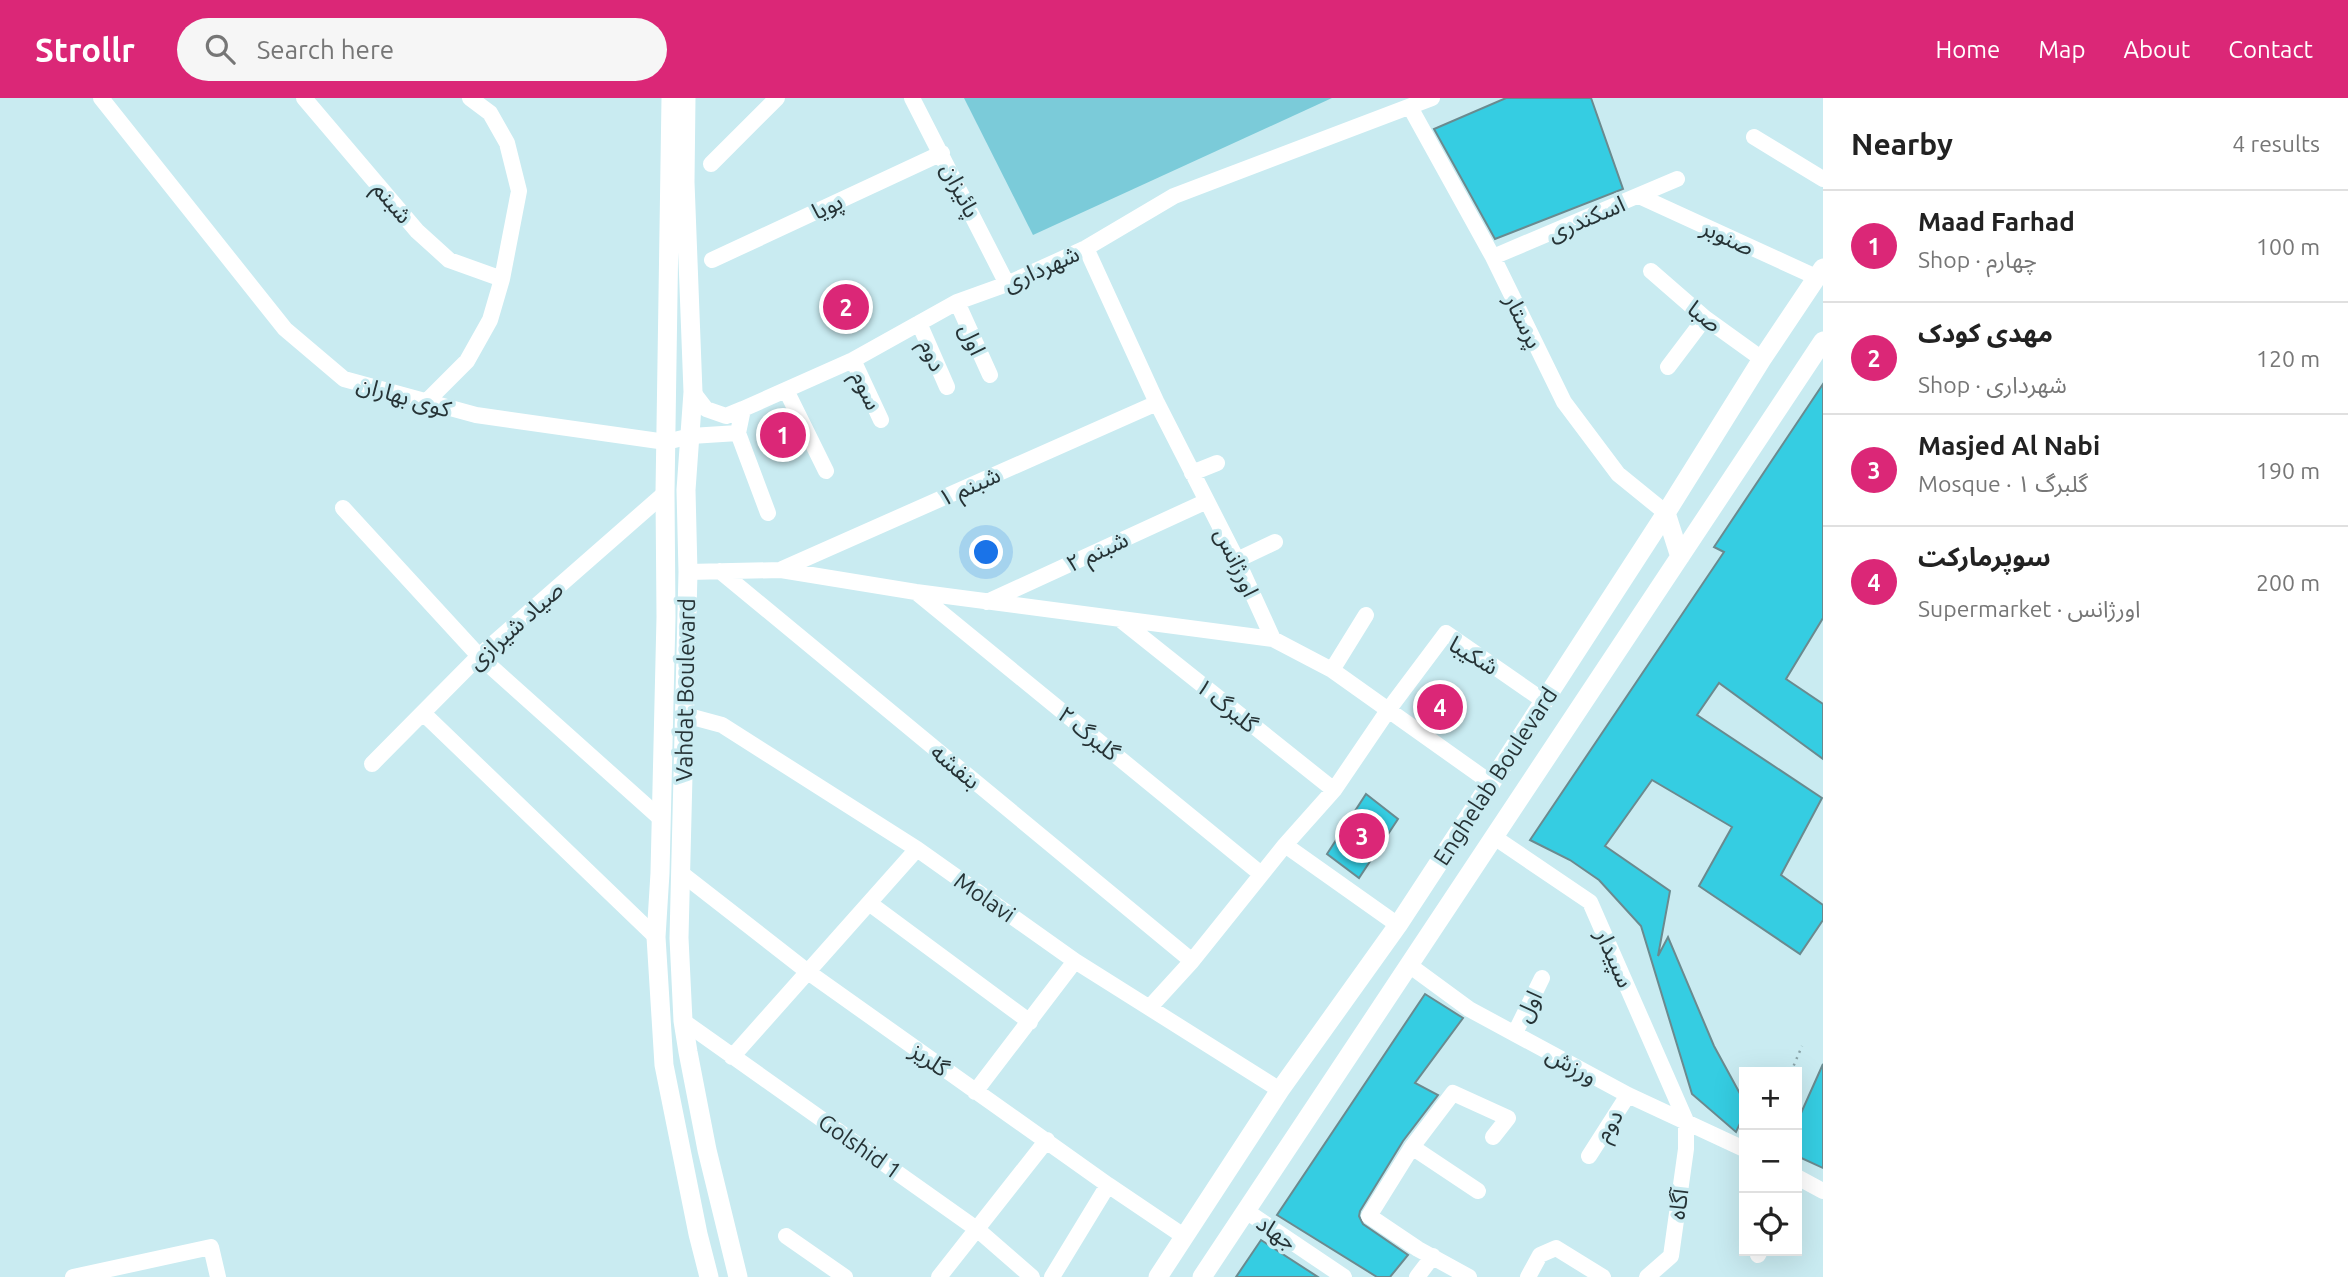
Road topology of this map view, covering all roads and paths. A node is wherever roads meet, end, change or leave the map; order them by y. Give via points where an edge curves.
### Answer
1 (101, 98) edge
2 (304, 98) edge
3 (470, 98) edge
4 (671, 98) edge
5 (686, 98) edge
6 (777, 98) edge
7 (912, 98) edge
8 (1432, 98) edge
9 (1410, 107) junction
10 (1754, 137) dead end
11 (942, 153) junction
12 (711, 164) dead end
13 (1677, 179) dead end
14 (1823, 179) edge
15 (1639, 196) junction
16 (1086, 248) junction
17 (1493, 257) junction
18 (712, 260) dead end
19 (1651, 271) dead end
20 (1819, 273) edge
21 (502, 279) junction
22 (1007, 284) junction
23 (957, 302) junction
24 (1705, 318) junction
25 (919, 323) junction
26 (1823, 341) edge
27 (1762, 359) junction
28 (853, 360) junction
29 (1668, 367) dead end
30 (990, 375) dead end
31 (947, 387) dead end
32 (786, 390) junction
33 (693, 392) junction
34 (425, 402) junction
35 (1157, 403) junction
36 (743, 410) junction
37 (881, 420) dead end
38 (738, 433) junction
39 (691, 436) junction
40 (666, 442) junction
41 (1217, 463) dead end
42 (826, 471) dead end
43 (1192, 473) junction
44 (664, 493) junction
45 (1207, 501) junction
46 (343, 508) dead end
47 (768, 513) dead end
48 (1666, 513) junction
49 (1275, 542) dead end
50 (1679, 557) junction
51 (1237, 560) junction
52 (781, 570) junction
53 (720, 571) junction
54 (688, 572) junction
55 (916, 592) junction
56 (987, 602) junction
57 (1366, 615) dead end
58 (1120, 620) junction
59 (1273, 639) junction
60 (479, 656) junction
61 (1332, 670) junction
62 (1544, 701) junction
63 (1389, 709) junction
64 (423, 713) junction
65 (685, 715) junction
66 (372, 764) dead end
67 (1491, 783) junction
68 (1334, 790) junction
69 (660, 818) junction
70 (1494, 837) junction
71 (1284, 845) junction
72 (917, 849) junction
73 (681, 873) junction
74 (1261, 874) junction
75 (869, 903) junction
76 (1398, 925) junction
77 (656, 937) junction
78 (1075, 961) junction
79 (1192, 961) junction
80 (1409, 965) junction
81 (808, 972) junction
82 (1542, 978) dead end
83 (1150, 1007) junction
84 (683, 1021) junction
85 (1030, 1022) junction
86 (1515, 1033) junction
87 (1802, 1046) dead end
88 (732, 1057) junction
89 (1793, 1067) edge
90 (1280, 1090) junction
91 (975, 1091) junction
92 (1628, 1095) junction
93 (1686, 1121) junction
94 (1493, 1137) dead end
95 (1047, 1140) junction
96 (1412, 1147) junction
97 (1739, 1147) edge
98 (1589, 1156) dead end
99 (1802, 1180) edge
100 (1108, 1185) junction
101 (1478, 1191) dead end
102 (1823, 1191) edge
103 (1246, 1211) junction
104 (978, 1230) junction
105 (786, 1236) dead end
106 (1185, 1237) junction
107 (1433, 1256) junction
108 (73, 1277) edge
109 (218, 1277) edge
110 (709, 1277) edge
111 (738, 1277) edge
112 (845, 1277) edge
113 (940, 1277) edge
114 (1032, 1277) edge
115 (1052, 1277) edge
116 (1158, 1277) edge
117 (1202, 1277) edge
118 (1344, 1277) edge
119 (1417, 1277) edge
120 (1469, 1277) edge
121 (1528, 1277) edge
122 (1603, 1277) edge
123 (1647, 1277) edge

1 - 34 street, کوی بهاران via 285,329 344,379
2 - 21 street, شبنم via 449,260
3 - 21 street via 491,113 507,143 519,191
4 - 40 main road, Vahdat Boulevard
5 - 33 main road, Vahdat Boulevard
6 - 12 street
7 - 11 street, پائیزان
8 - 9 street, شهرداری
9 - 16 street, شهرداری via 1174,196
9 - 17 street, پرستار
10 - 14 street
11 - 18 street, پویا
11 - 22 street, پائیزان
13 - 15 street, اسکندری
15 - 17 street, اسکندری
15 - 20 street, صنوبر
16 - 22 street, شهرداری
16 - 35 street, اورژانس
17 - 48 street, پرستار via 1564,402 1618,474
19 - 24 street, صبا
20 - 27 main road, Enghelab Boulevard
21 - 34 street via 490,320 467,361
22 - 23 street, شهرداری
23 - 25 street, شهرداری
23 - 30 street, اول
24 - 27 street, صبا
24 - 29 street
25 - 28 street, شهرداری
25 - 31 street, دوم
26 - 50 main road, Enghelab Boulevard
27 - 48 main road, Enghelab Boulevard
28 - 32 street, شهرداری
28 - 37 street, سوم
32 - 36 street, شهرداری
32 - 42 street
33 - 36 street via 706,409 726,416
33 - 39 main road, Vahdat Boulevard
34 - 40 street, کوی بهاران via 476,415
35 - 43 street, اورژانس
35 - 52 street, شبنم ۱
36 - 38 street
38 - 39 street
38 - 47 street
39 - 40 street
39 - 54 main road, Vahdat Boulevard
40 - 44 main road, Vahdat Boulevard
41 - 43 street
43 - 45 street, اورژانس
44 - 60 street, صیاد شیرازی
44 - 69 main road, Vahdat Boulevard via 666,617
45 - 51 street, اورژانس
45 - 56 street, شبنم ۲
46 - 60 street
48 - 50 main road
48 - 62 main road, Enghelab Boulevard
49 - 51 street
50 - 70 main road, Enghelab Boulevard
51 - 59 street, اورژانس
52 - 53 street
52 - 55 street
53 - 54 street
53 - 79 street, بنفشه
54 - 65 main road, Vahdat Boulevard
55 - 56 street
55 - 74 street, گلبرگ ۲
56 - 58 street
57 - 61 street
58 - 59 street
58 - 68 street, گلبرگ ۱
59 - 61 street
60 - 64 street, صیاد شیرازی
60 - 69 street
61 - 63 street
62 - 63 street, شکیبا via 1446,633
62 - 67 main road, Enghelab Boulevard
63 - 67 street
63 - 68 street
64 - 66 street, صیاد شیرازی
64 - 77 street
65 - 72 street, Molavi via 722,725
65 - 73 main road, Vahdat Boulevard
67 - 76 main road, Enghelab Boulevard
68 - 71 street
69 - 77 main road, Vahdat Boulevard
70 - 80 main road, Enghelab Boulevard
70 - 93 street, سپیدار via 1590,902
71 - 74 street
71 - 76 street
72 - 75 street
72 - 78 street, Molavi
73 - 81 street, گلریز
73 - 84 main road, Vahdat Boulevard
74 - 79 street
75 - 81 street
75 - 85 street
76 - 90 main road, Enghelab Boulevard
77 - 110 main road, Vahdat Boulevard via 664,1065
78 - 83 street, Molavi
78 - 85 street
79 - 83 street
80 - 86 street, ورزش via 1469,1009
80 - 103 main road, Enghelab Boulevard
81 - 88 street
81 - 91 street, گلریز
82 - 86 street, اول
83 - 90 street, Molavi
84 - 88 street, Golshid 1
84 - 111 main road, Vahdat Boulevard via 707,1150
85 - 91 street
86 - 92 street, ورزش
87 - 89 path
88 - 104 street, Golshid 1
90 - 106 main road, Enghelab Boulevard
91 - 95 street, گلریز
92 - 93 street, ورزش
92 - 98 street, دوم
93 - 97 street, ورزش
93 - 123 street, آگاه via 1671,1256
94 - 96 street via 1508,1118 1452,1093
95 - 100 street, گلریز
95 - 104 street
96 - 101 street
96 - 107 street via 1368,1216
99 - 102 street
100 - 106 street, گلریز
100 - 115 street
103 - 117 main road, Enghelab Boulevard
103 - 118 street, جهاد
104 - 113 street
104 - 114 street, Golshid 1
105 - 112 street
106 - 116 main road, Enghelab Boulevard
107 - 119 street
107 - 120 street
108 - 109 street via 211,1247
121 - 122 street via 1540,1255 1556,1248

